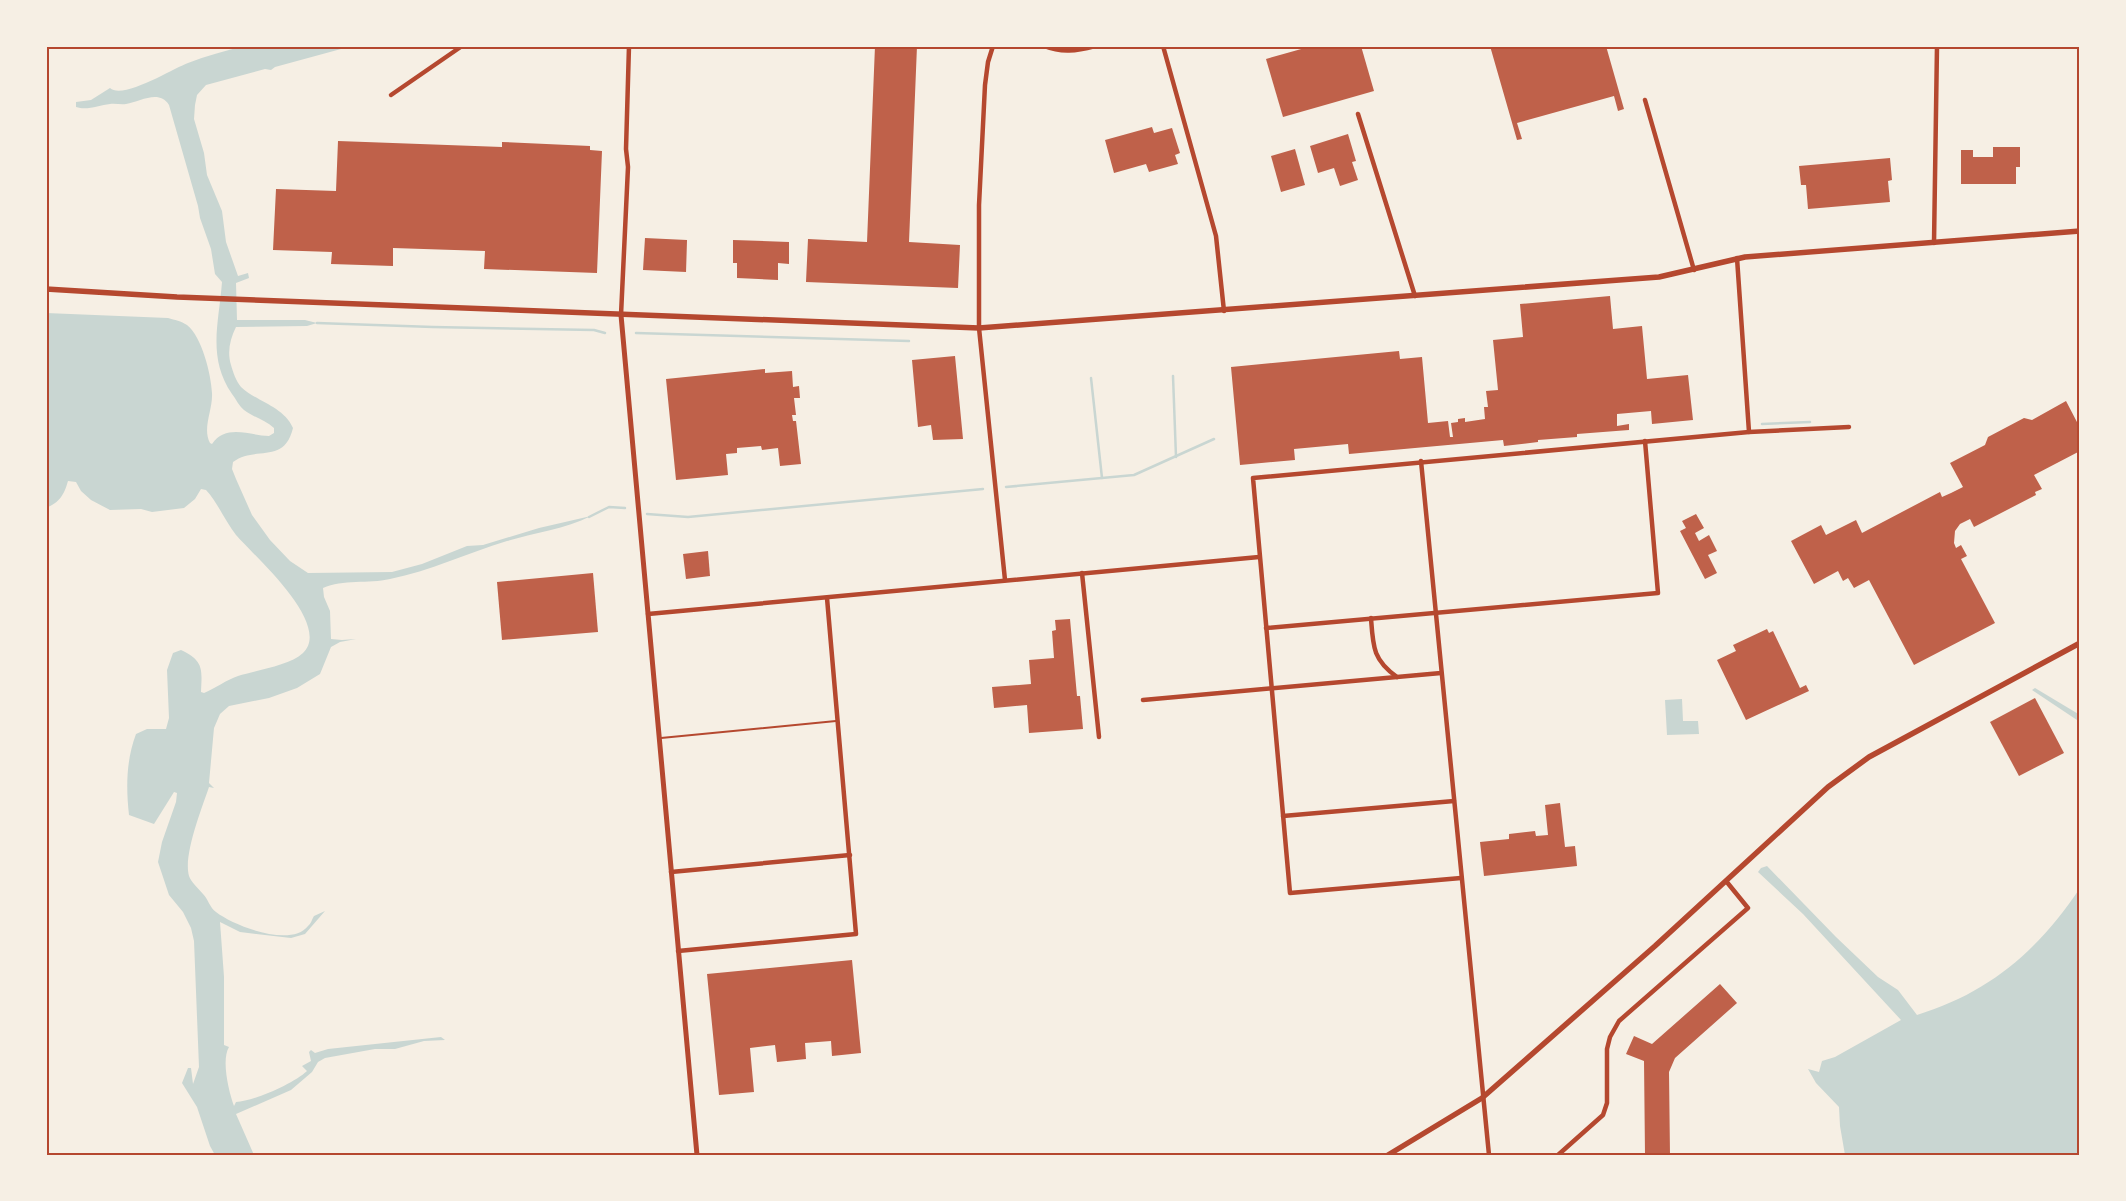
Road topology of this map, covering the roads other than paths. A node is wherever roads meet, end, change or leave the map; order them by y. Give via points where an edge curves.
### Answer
1 (462, 46) edge
2 (629, 46) edge
3 (992, 46) edge
4 (1044, 46) edge
5 (1095, 46) edge
6 (1163, 46) edge
7 (1937, 46) edge
8 (391, 95) dead end
9 (1645, 100) dead end
10 (1358, 114) dead end
11 (2080, 231) edge
12 (1934, 243) junction
13 (1737, 258) junction
14 (1694, 270) junction
15 (46, 289) edge
16 (1415, 296) junction
17 (1224, 311) junction
18 (620, 315) junction
19 (979, 328) junction
20 (1849, 426) dead end
21 (1749, 432) junction
22 (1645, 441) junction
23 (1421, 461) junction
24 (1259, 557) junction
25 (1082, 573) junction
26 (1005, 580) junction
27 (827, 598) junction
28 (1435, 612) junction
29 (648, 614) junction
30 (1371, 618) junction
31 (1266, 628) junction
32 (2080, 643) edge
33 (1441, 674) junction
34 (1397, 677) junction
35 (1273, 688) junction
36 (1143, 700) dead end
37 (837, 721) junction
38 (1099, 737) dead end
39 (659, 738) junction
40 (1454, 801) junction
41 (1283, 816) junction
42 (850, 855) junction
43 (671, 872) junction
44 (1461, 878) junction
45 (1726, 881) junction
46 (678, 951) junction
47 (1482, 1098) junction
48 (697, 1155) edge
49 (1388, 1155) edge
50 (1488, 1155) edge
51 (1558, 1155) edge

1 - 8 street
2 - 18 street via 628,167
3 - 19 street via 985,84
4 - 5 street via 1074,52
6 - 17 street via 1216,236
7 - 12 street
9 - 14 street
10 - 16 street
11 - 12 main road
12 - 13 main road
13 - 14 main road
13 - 21 street
14 - 16 main road via 1659,277
15 - 18 main road
16 - 17 main road
17 - 19 main road
18 - 19 main road
18 - 29 street
19 - 26 street
20 - 21 street
21 - 22 street
22 - 23 street
22 - 28 street via 1658,593
23 - 24 street via 1253,478
23 - 28 street
24 - 25 street
24 - 31 street
25 - 26 street
25 - 38 street
26 - 27 street
27 - 29 street
27 - 37 street
28 - 30 street
28 - 33 street
29 - 39 street
30 - 31 street
30 - 34 street via 1377,658
31 - 35 street
32 - 45 main road via 1868,756 1828,787
33 - 34 street
33 - 40 street
34 - 35 street
35 - 36 street
35 - 41 street
37 - 39 lane
37 - 42 street
39 - 43 street
40 - 41 street
40 - 44 street
41 - 44 street via 1290,893
42 - 43 street
42 - 46 street via 856,934
43 - 46 street
44 - 47 street
45 - 47 main road
45 - 51 street via 1748,908 1619,1021 1607,1049 1607,1103 1603,1115
46 - 48 street
47 - 49 main road
47 - 50 street

